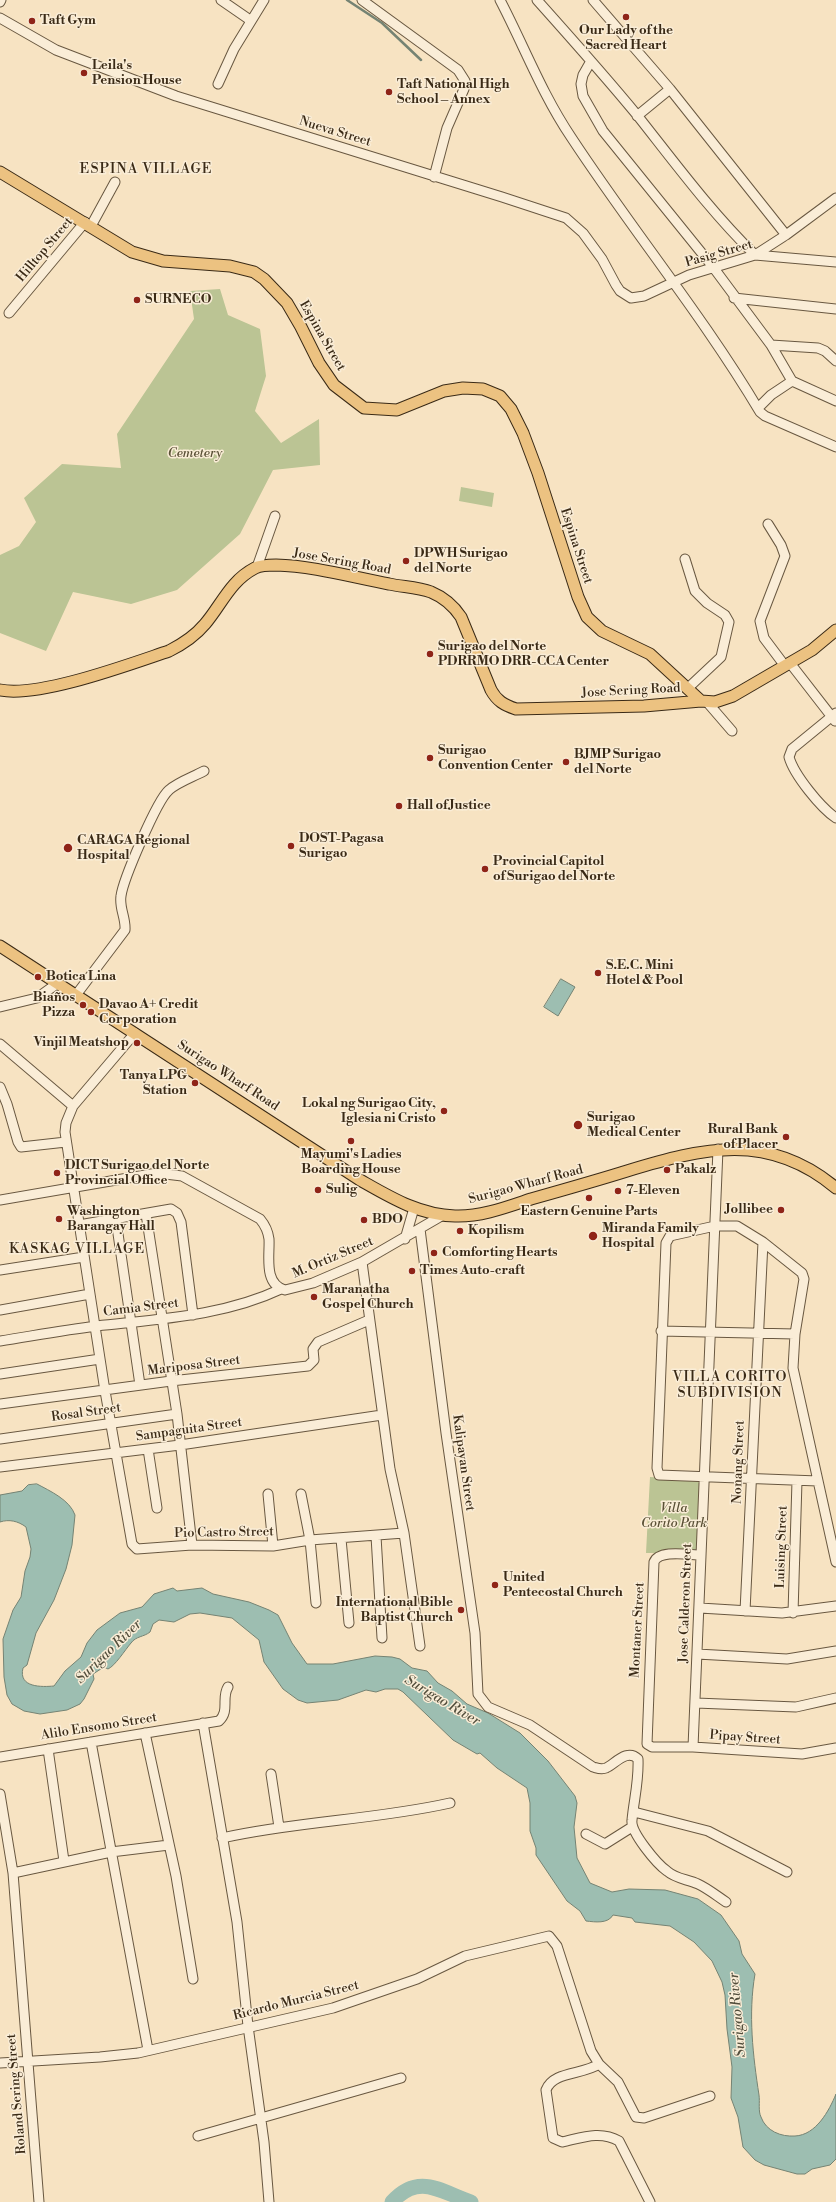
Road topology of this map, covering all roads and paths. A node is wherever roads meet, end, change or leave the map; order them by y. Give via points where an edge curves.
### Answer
1 (221, 0) edge
2 (264, 0) edge
3 (362, 0) edge
4 (500, 0) edge
5 (537, 0) edge
6 (593, 0) edge
7 (0, 18) edge
8 (250, 20) junction
9 (591, 61) junction
10 (218, 84) dead end
11 (670, 89) junction
12 (637, 116) junction
13 (0, 172) edge
14 (434, 176) junction
15 (116, 182) dead end
16 (836, 198) edge
17 (88, 224) junction
18 (786, 235) junction
19 (755, 255) junction
20 (836, 261) edge
21 (713, 267) junction
22 (674, 281) junction
23 (637, 298) joint
24 (734, 298) junction
25 (836, 308) edge
26 (9, 313) dead end
27 (770, 345) junction
28 (836, 361) edge
29 (792, 381) junction
30 (836, 401) edge
31 (758, 408) junction
32 (836, 447) edge
33 (275, 516) dead end
34 (768, 524) dead end
35 (685, 560) dead end
36 (257, 568) junction
37 (836, 630) edge
38 (788, 664) junction
39 (688, 688) junction
40 (0, 690) edge
41 (704, 702) junction
42 (835, 718) edge
43 (732, 731) dead end
44 (204, 771) dead end
45 (836, 818) edge
46 (0, 946) edge
47 (58, 983) junction
48 (76, 995) junction
49 (0, 1007) edge
50 (135, 1033) junction
51 (0, 1044) edge
52 (0, 1087) edge
53 (73, 1106) junction
54 (66, 1142) junction
55 (718, 1149) junction
56 (74, 1188) junction
57 (836, 1188) edge
58 (0, 1200) edge
59 (414, 1208) junction
60 (146, 1214) junction
61 (443, 1215) junction
62 (116, 1220) junction
63 (79, 1225) junction
64 (715, 1226) junction
65 (420, 1229) junction
66 (405, 1238) junction
67 (763, 1242) junction
68 (84, 1257) junction
69 (362, 1262) junction
70 (0, 1270) edge
71 (282, 1289) junction
72 (90, 1294) junction
73 (0, 1310) edge
74 (193, 1315) junction
75 (163, 1318) junction
76 (369, 1320) junction
77 (131, 1323) junction
78 (96, 1326) junction
79 (662, 1331) junction
80 (711, 1333) junction
81 (757, 1334) junction
82 (795, 1334) junction
83 (0, 1341) edge
84 (100, 1359) junction
85 (0, 1374) edge
86 (171, 1381) junction
87 (140, 1385) junction
88 (105, 1391) junction
89 (0, 1404) edge
90 (176, 1414) junction
91 (382, 1415) junction
92 (110, 1423) junction
93 (0, 1439) edge
94 (180, 1445) junction
95 (148, 1449) junction
96 (115, 1452) junction
97 (0, 1467) edge
98 (704, 1477) junction
99 (752, 1479) junction
100 (797, 1481) junction
101 (818, 1481) junction
102 (268, 1494) dead end
103 (301, 1494) dead end
104 (157, 1508) dead end
105 (404, 1533) junction
106 (376, 1536) junction
107 (341, 1539) junction
108 (310, 1540) junction
109 (192, 1545) junction
110 (273, 1546) junction
111 (701, 1555) junction
112 (836, 1562) edge
113 (316, 1603) dead end
114 (836, 1606) edge
115 (700, 1608) junction
116 (745, 1611) junction
117 (793, 1613) junction
118 (349, 1623) dead end
119 (382, 1638) dead end
120 (420, 1646) dead end
121 (836, 1651) edge
122 (697, 1654) junction
123 (228, 1687) dead end
124 (836, 1698) edge
125 (696, 1703) junction
126 (203, 1723) junction
127 (145, 1733) junction
128 (91, 1742) junction
129 (652, 1747) joint
130 (693, 1747) junction
131 (836, 1748) edge
132 (48, 1749) junction
133 (0, 1757) edge
134 (272, 1774) dead end
135 (0, 1794) edge
136 (450, 1803) dead end
137 (634, 1812) junction
138 (279, 1827) junction
139 (632, 1827) junction
140 (586, 1834) dead end
141 (222, 1838) junction
142 (169, 1846) junction
143 (111, 1852) junction
144 (64, 1861) junction
145 (787, 1872) dead end
146 (14, 1873) junction
147 (726, 1902) dead end
148 (193, 1979) dead end
149 (248, 2026) junction
150 (148, 2050) junction
151 (27, 2060) junction
152 (0, 2063) edge
153 (598, 2064) junction
154 (401, 2078) dead end
155 (710, 2096) dead end
156 (260, 2117) junction
157 (198, 2136) dead end
158 (39, 2202) edge
159 (269, 2202) edge
160 (650, 2202) edge

1 - 8 street
2 - 8 street
3 - 14 street via 463,76 464,89 447,128
4 - 22 street via 542,88 571,137
5 - 9 street
6 - 11 street
7 - 14 street, Nueva Street via 56,50 176,96
8 - 10 street
9 - 12 street
9 - 21 street via 581,84 583,96 593,114 612,143
11 - 12 street
11 - 18 street
12 - 19 street via 694,190
13 - 17 main road, Espina Street
14 - 23 street, Nueva Street via 566,218 583,233 602,259 620,291 631,298
15 - 17 street, Hilltop Street
16 - 18 street
17 - 26 street, Hilltop Street
17 - 39 main road, Espina Street via 123,247 151,259 230,266 254,272 287,303 319,363 334,385 364,408 397,410 453,388 483,389 500,396 511,409 523,433 587,617 602,631 650,654
18 - 19 street
19 - 20 street, Pasig Street
19 - 21 street, Pasig Street
21 - 22 street, Pasig Street
21 - 24 street
22 - 23 street, Pasig Street
22 - 31 street
24 - 25 street
24 - 27 street
27 - 28 street via 818,348
27 - 29 street
29 - 30 street
29 - 31 street via 771,395
31 - 32 street via 765,416
33 - 36 street
34 - 38 street via 785,556 760,621 764,638
35 - 39 street via 698,594 725,615 729,622 721,656
36 - 40 main road, Jose Sering Road via 230,587 206,623 182,644 148,658 59,684 22,691
36 - 41 main road, Jose Sering Road via 278,565 322,571 418,588 438,596 455,608 496,698 516,709
37 - 38 main road, Jose Sering Road via 819,645
38 - 41 main road, Jose Sering Road via 733,696 716,702
38 - 42 street
39 - 41 main road, Espina Street
41 - 43 street
42 - 45 street via 792,749 790,757 812,795
44 - 48 street via 168,791 157,808 122,889 120,903 126,924 125,930
46 - 47 main road, Surigao Wharf Road
47 - 48 main road, Surigao Wharf Road
47 - 49 street via 37,998
48 - 50 main road, Surigao Wharf Road
50 - 53 street, Pio Castro Street
50 - 59 main road, Surigao Wharf Road via 360,1180
51 - 53 street
52 - 54 street via 21,1147
53 - 54 street, Pio Castro Street via 66,1123
54 - 56 street, Pio Castro Street
55 - 57 main road, Surigao Wharf Road via 748,1150 782,1158 811,1171
55 - 61 main road, Surigao Wharf Road via 684,1154 492,1211 465,1216
55 - 64 street, Jose Calderon Street
56 - 58 street, M. Ortiz Street
56 - 63 street, Pio Castro Street
56 - 71 street, M. Ortiz Street via 157,1172 182,1176 260,1219 268,1231 270,1272 273,1280
59 - 61 main road, Surigao Wharf Road
59 - 66 street
60 - 62 street
60 - 74 street via 170,1210 177,1213 181,1222
60 - 75 street
61 - 65 street, M. Ortiz Street
62 - 63 street
62 - 77 street
63 - 68 street, Pio Castro Street
64 - 67 street via 737,1226
64 - 79 street via 675,1234 667,1239
64 - 80 street, Jose Calderon Street
65 - 66 street, M. Ortiz Street
65 - 137 street, Kalipayan Street via 475,1633 477,1688 480,1699 488,1707 530,1725 593,1767 606,1768 618,1759 635,1756 638,1759 638,1789
66 - 69 street, M. Ortiz Street
67 - 81 street, Nonang Street
67 - 82 street via 800,1270 804,1276
68 - 70 street
68 - 72 street, Pio Castro Street
69 - 71 street, M. Ortiz Street via 299,1288
69 - 76 street
71 - 74 street, Camia Street via 255,1299
72 - 73 street
72 - 78 street, Pio Castro Street
74 - 75 street, Camia Street
75 - 77 street, Camia Street
75 - 86 street
76 - 86 street, Mariposa Street via 315,1344 314,1360 308,1366
76 - 91 street
77 - 78 street, Camia Street
77 - 87 street
78 - 83 street, Camia Street
78 - 84 street, Pio Castro Street
79 - 80 street
79 - 98 street via 657,1472 662,1476
80 - 81 street
80 - 98 street, Jose Calderon Street
81 - 82 street
81 - 99 street, Nonang Street
82 - 101 street via 794,1380
84 - 85 street
84 - 88 street, Pio Castro Street
86 - 87 street, Mariposa Street
86 - 90 street
87 - 88 street, Mariposa Street
88 - 89 street, Mariposa Street
88 - 92 street, Pio Castro Street
90 - 92 street, Rosal Street
90 - 94 street
91 - 94 street, Sampaguita Street
91 - 105 street via 390,1469
92 - 93 street, Rosal Street
92 - 96 street, Pio Castro Street
94 - 95 street, Sampaguita Street
94 - 109 street
95 - 96 street, Sampaguita Street
95 - 104 street
96 - 97 street, Sampaguita Street
96 - 109 street, Pio Castro Street via 132,1544 137,1549
98 - 99 street
98 - 111 street, Jose Calderon Street
99 - 100 street
99 - 116 street, Nonang Street
100 - 101 street
100 - 117 street, Luising Street
101 - 112 street
102 - 110 street
103 - 108 street
105 - 106 street, Pio Castro Street
105 - 120 street
106 - 107 street, Pio Castro Street
106 - 119 street
107 - 108 street, Pio Castro Street
107 - 118 street
108 - 110 street, Pio Castro Street
108 - 113 street
109 - 110 street, Pio Castro Street
111 - 115 street, Jose Calderon Street
111 - 129 street, Montaner Street via 664,1554 658,1556 654,1562 646,1741
114 - 117 street
115 - 116 street
115 - 122 street, Jose Calderon Street
116 - 117 street
121 - 122 street via 787,1659
122 - 125 street, Jose Calderon Street
123 - 126 street, Alilo Ensomo Street via 225,1694 224,1717 219,1721
124 - 125 street via 796,1707
125 - 130 street, Jose Calderon Street
126 - 127 street, Alilo Ensomo Street
126 - 141 street
127 - 128 street, Alilo Ensomo Street
127 - 142 street
128 - 132 street, Alilo Ensomo Street
128 - 143 street
129 - 130 street, Pipay Street
130 - 131 street, Pipay Street via 802,1754
132 - 133 street, Alilo Ensomo Street
132 - 144 street
134 - 138 street
135 - 146 street, Roland Sering Street
136 - 138 street via 407,1812
137 - 139 street
137 - 145 street via 708,1831
138 - 141 street
139 - 140 street via 605,1844
139 - 147 street via 655,1860 667,1871 678,1878 699,1884
141 - 149 street via 237,1922
142 - 143 street
142 - 148 street
143 - 144 street
143 - 150 street
144 - 146 street
146 - 151 street, Roland Sering Street
149 - 150 street, Ricardo Murcia Street
149 - 153 street, Ricardo Murcia Street via 333,2008 416,1979 465,1956 550,1936 557,1946 591,2051
149 - 156 street
150 - 151 street, Ricardo Murcia Street via 100,2057
151 - 152 street, Ricardo Murcia Street
151 - 158 street, Roland Sering Street
153 - 155 street via 618,2082 633,2113 639,2118
153 - 160 street via 587,2071 555,2079 548,2084 546,2090 554,2138 562,2142 593,2135 619,2141
154 - 156 street
156 - 157 street
156 - 159 street

